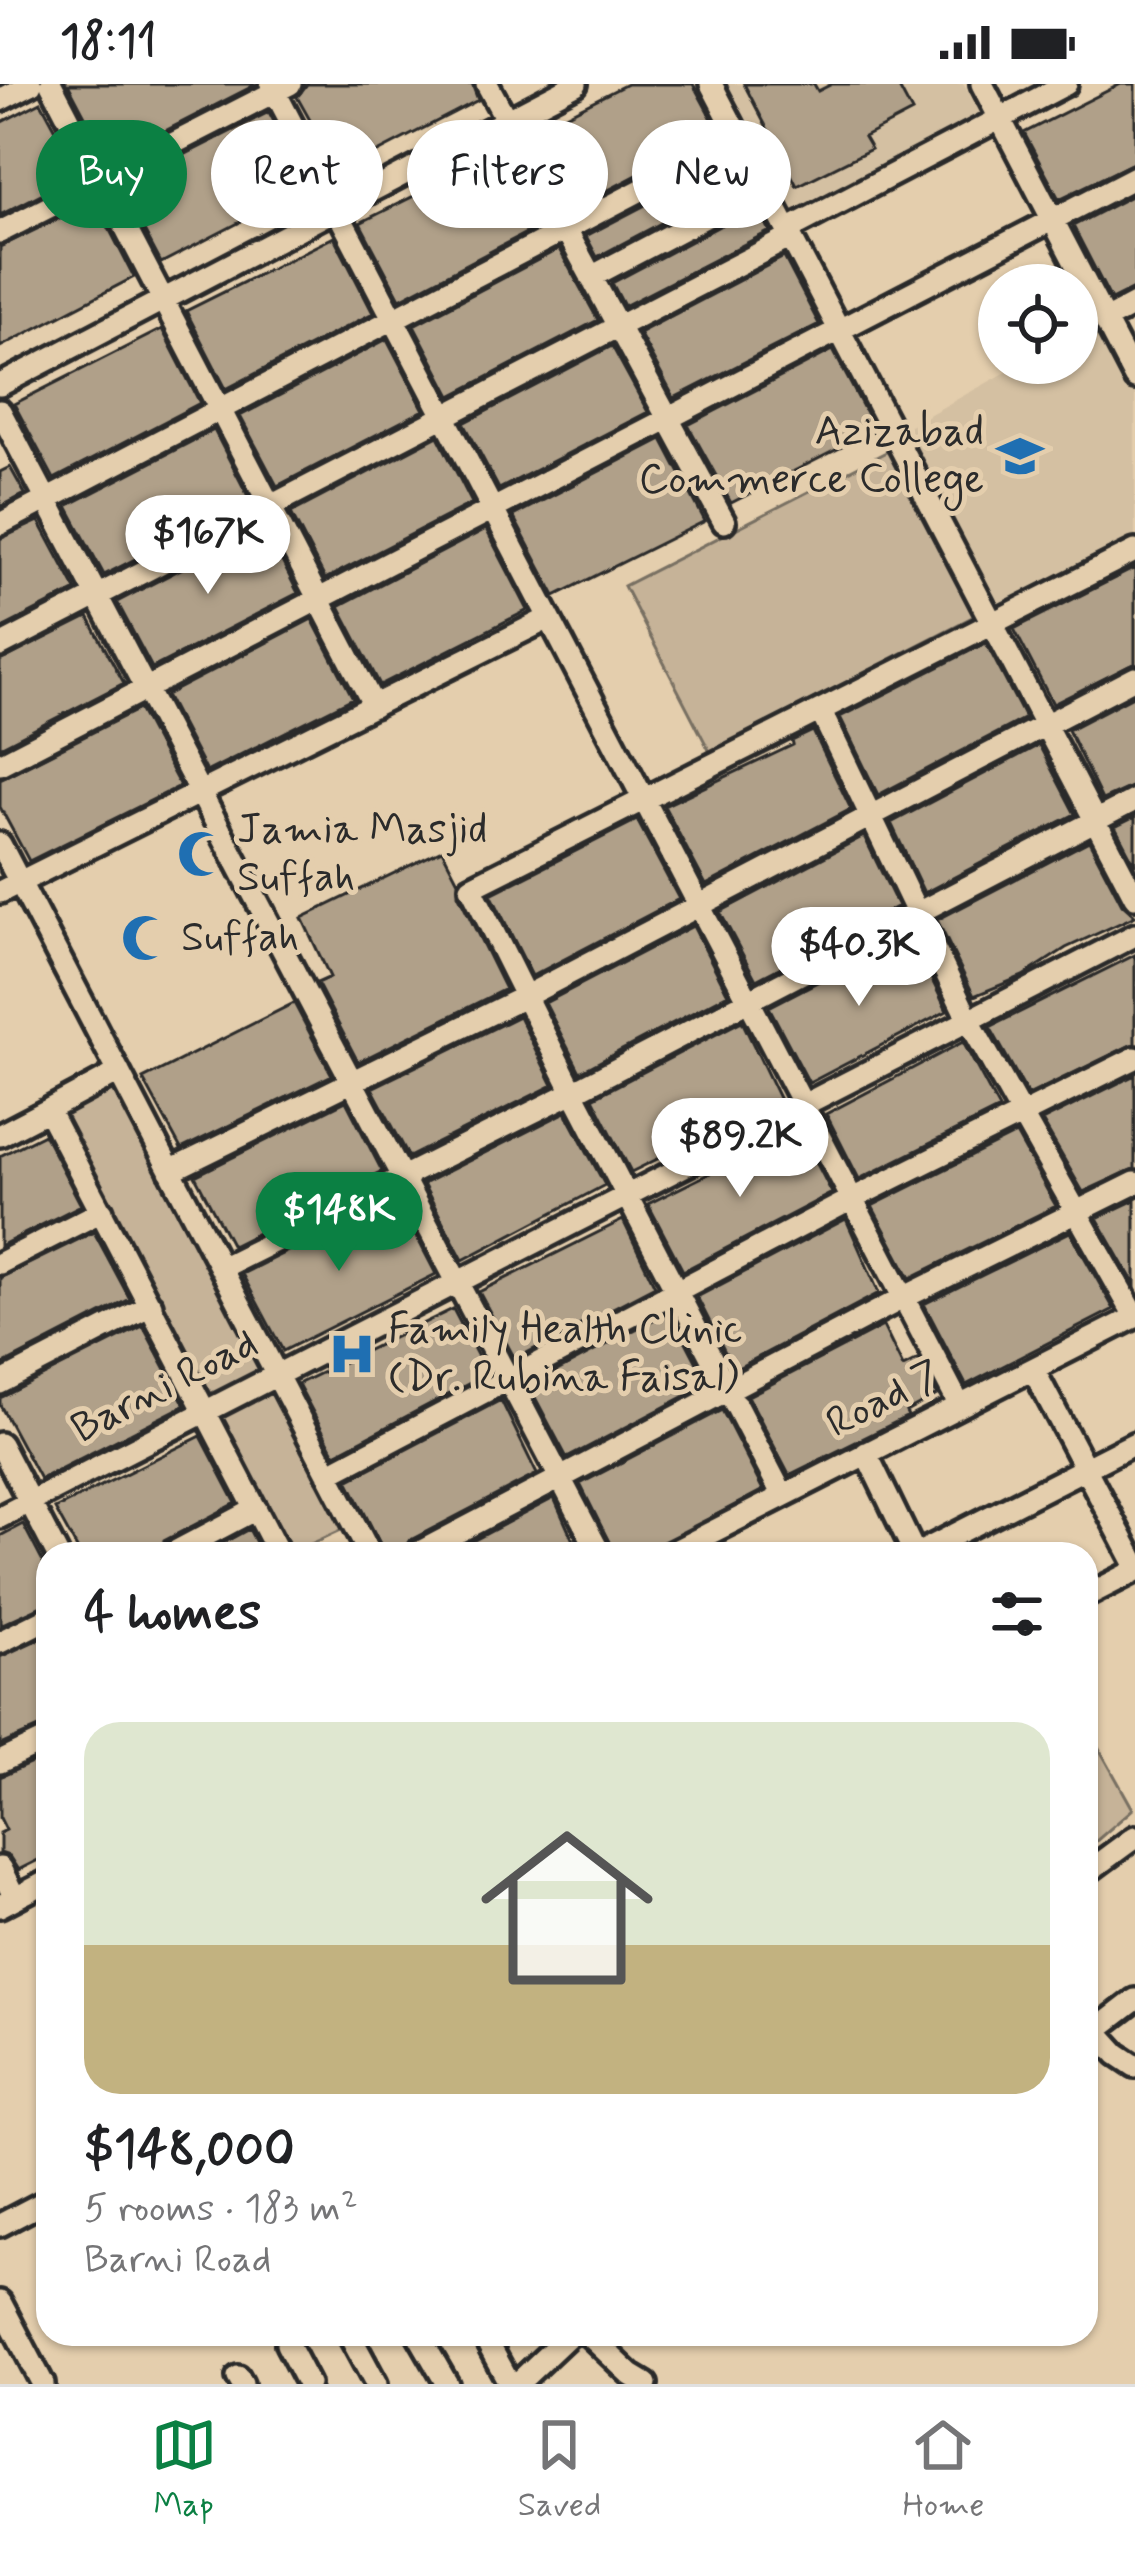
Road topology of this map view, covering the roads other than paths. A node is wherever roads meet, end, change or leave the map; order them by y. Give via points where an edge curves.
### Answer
1 (31, 84) edge
2 (51, 84) edge
3 (487, 84) edge
4 (576, 84) edge
5 (711, 84) edge
6 (982, 84) edge
7 (1066, 84) edge
8 (279, 87) edge
9 (0, 100) edge
10 (1001, 117) junction
11 (70, 120) edge
12 (294, 120) edge
13 (505, 120) edge
14 (508, 120) edge
15 (729, 120) edge
16 (187, 136) edge
17 (1135, 177) edge
18 (632, 194) edge
19 (36, 214) edge
20 (1054, 220) junction
21 (126, 228) edge
22 (300, 228) edge
23 (346, 228) edge
24 (683, 228) edge
25 (786, 228) edge
26 (565, 229) junction
27 (0, 232) edge
28 (789, 234) junction
29 (591, 277) junction
30 (164, 300) junction
31 (1135, 304) edge
32 (393, 319) junction
33 (1105, 320) junction
34 (616, 325) junction
35 (839, 330) junction
36 (1135, 379) edge
37 (0, 385) edge
38 (220, 409) junction
39 (0, 412) edge
40 (444, 416) junction
41 (668, 418) junction
42 (46, 500) junction
43 (270, 506) junction
44 (493, 510) junction
45 (724, 522) dead end
46 (0, 524) edge
47 (1135, 551) edge
48 (96, 594) junction
49 (320, 602) junction
50 (550, 618) junction
51 (994, 626) junction
52 (0, 646) edge
53 (1135, 678) edge
54 (147, 691) junction
55 (374, 706) junction
56 (821, 712) junction
57 (1045, 725) junction
58 (0, 764) edge
59 (199, 790) junction
60 (643, 798) junction
61 (1135, 800) edge
62 (870, 814) junction
63 (1095, 821) junction
64 (0, 844) edge
65 (10, 887) edge
66 (1135, 897) edge
67 (699, 905) junction
68 (918, 913) junction
69 (1135, 934) edge
70 (524, 997) junction
71 (748, 999) junction
72 (969, 1021) junction
73 (1135, 1058) edge
74 (119, 1072) junction
75 (352, 1083) junction
76 (573, 1092) junction
77 (802, 1103) junction
78 (47, 1110) junction
79 (1023, 1117) junction
80 (0, 1135) edge
81 (170, 1171) junction
82 (403, 1179) junction
83 (1135, 1183) edge
84 (626, 1195) junction
85 (852, 1199) junction
86 (102, 1211) junction
87 (1077, 1214) junction
88 (0, 1263) edge
89 (221, 1268) junction
90 (457, 1281) junction
91 (676, 1291) junction
92 (903, 1298) junction
93 (151, 1305) junction
94 (1135, 1317) edge
95 (1033, 1369) junction
96 (276, 1373) junction
97 (508, 1378) junction
98 (0, 1383) edge
99 (729, 1392) junction
100 (960, 1406) junction
101 (205, 1410) junction
102 (1135, 1443) edge
103 (0, 1444) edge
104 (866, 1454) junction
105 (1085, 1468) junction
106 (328, 1474) junction
107 (562, 1481) junction
108 (783, 1496) junction
109 (29, 1501) junction
110 (256, 1509) junction
111 (0, 1516) edge
112 (51, 1542) edge
113 (194, 1542) edge
114 (273, 1542) edge
115 (364, 1542) edge
116 (440, 1542) edge
117 (594, 1542) edge
118 (706, 1542) edge
119 (910, 1542) edge
120 (940, 1542) edge
121 (1135, 1567) edge
122 (1098, 1589) edge
123 (36, 1624) edge
124 (0, 1642) edge
125 (36, 1745) edge
126 (0, 1762) edge
127 (1135, 1837) edge
128 (1098, 1864) edge
129 (0, 1868) edge
130 (36, 1887) edge
131 (8, 1902) edge
132 (1135, 2000) edge
133 (1098, 2025) edge
134 (1098, 2037) edge
135 (1135, 2066) edge
136 (36, 2206) edge
137 (0, 2224) edge
138 (0, 2302) edge
139 (288, 2346) edge
140 (356, 2346) edge
141 (425, 2346) edge
142 (490, 2346) edge
143 (542, 2346) edge
144 (557, 2346) edge
145 (601, 2346) edge
146 (546, 2356) junction
147 (43, 2384) edge
148 (308, 2384) edge
149 (376, 2384) edge
150 (447, 2384) edge
151 (513, 2384) edge
152 (646, 2384) edge

1 - 9 street
2 - 11 street
3 - 13 street
4 - 14 street
5 - 15 street
6 - 10 street
7 - 10 street
8 - 12 street
8 - 16 street
10 - 20 street
10 - 28 street
17 - 20 street
18 - 26 street
19 - 27 street
20 - 33 street
20 - 35 street
21 - 30 street
22 - 30 street
23 - 32 street
24 - 29 street
25 - 28 street
26 - 29 street
26 - 32 street
28 - 34 street
28 - 35 street
29 - 34 street
30 - 37 street
30 - 38 street
31 - 33 street
32 - 38 street
32 - 40 street
33 - 36 street
34 - 40 street
34 - 41 street
35 - 41 street
35 - 51 street
38 - 42 street
38 - 43 street
39 - 42 street
40 - 43 street
40 - 44 street
41 - 44 street
41 - 45 street
42 - 46 street
42 - 48 street
43 - 48 street
43 - 49 street
44 - 49 street
44 - 50 street
47 - 51 street
48 - 52 street
48 - 54 street
49 - 54 street
49 - 55 street
50 - 55 street
50 - 60 street
51 - 56 street
51 - 57 street
53 - 57 street
54 - 58 street
54 - 59 street
55 - 59 street
56 - 60 street
56 - 62 street
57 - 62 street
57 - 63 street
59 - 65 street
59 - 75 street
60 - 67 street
60 - 70 street via 471,887
61 - 63 street
62 - 67 street
62 - 68 street
63 - 66 street
63 - 68 street
64 - 65 street
65 - 74 street
67 - 70 street
67 - 71 street
68 - 71 street
68 - 72 street
69 - 72 street, Barni Road
70 - 75 street
70 - 76 street
71 - 76 street
71 - 77 street
72 - 77 street, Barni Road
72 - 79 street
73 - 79 street
74 - 78 street
74 - 81 street
75 - 81 street
75 - 82 street
76 - 82 street
76 - 84 street
77 - 84 street, Barni Road
77 - 85 street
78 - 80 street
78 - 86 street
79 - 85 street
79 - 87 street
81 - 89 street
82 - 89 street
82 - 90 street
83 - 87 street
84 - 90 street, Barni Road
84 - 91 street
85 - 91 street
85 - 92 street
86 - 88 street
86 - 93 street
87 - 92 street
87 - 94 street
89 - 96 street
90 - 96 street, Barni Road
90 - 97 street
91 - 97 street
91 - 99 street
92 - 99 street
92 - 100 street
93 - 98 street
93 - 101 street
94 - 95 street, Road 7
95 - 100 street, Road 7
95 - 105 street
96 - 101 street, Barni Road
96 - 106 street
97 - 106 street
97 - 107 street
99 - 107 street
99 - 108 street
100 - 104 street, Road 7
101 - 109 street, Barni Road
101 - 110 street
102 - 105 street
103 - 109 street
104 - 108 street, Road 7
104 - 119 street
105 - 120 street
105 - 121 street
106 - 115 street
107 - 116 street
107 - 117 street
108 - 118 street, Road 7
109 - 111 street, Barni Road
109 - 112 street
110 - 113 street
110 - 114 street
121 - 122 street
123 - 124 street
125 - 126 street
127 - 128 street
129 - 131 street
130 - 131 street
132 - 133 street
134 - 135 street
136 - 137 street
138 - 147 street
139 - 148 street
140 - 149 street
141 - 150 street
142 - 151 street
143 - 146 street
144 - 146 street
145 - 152 street
146 - 151 street

